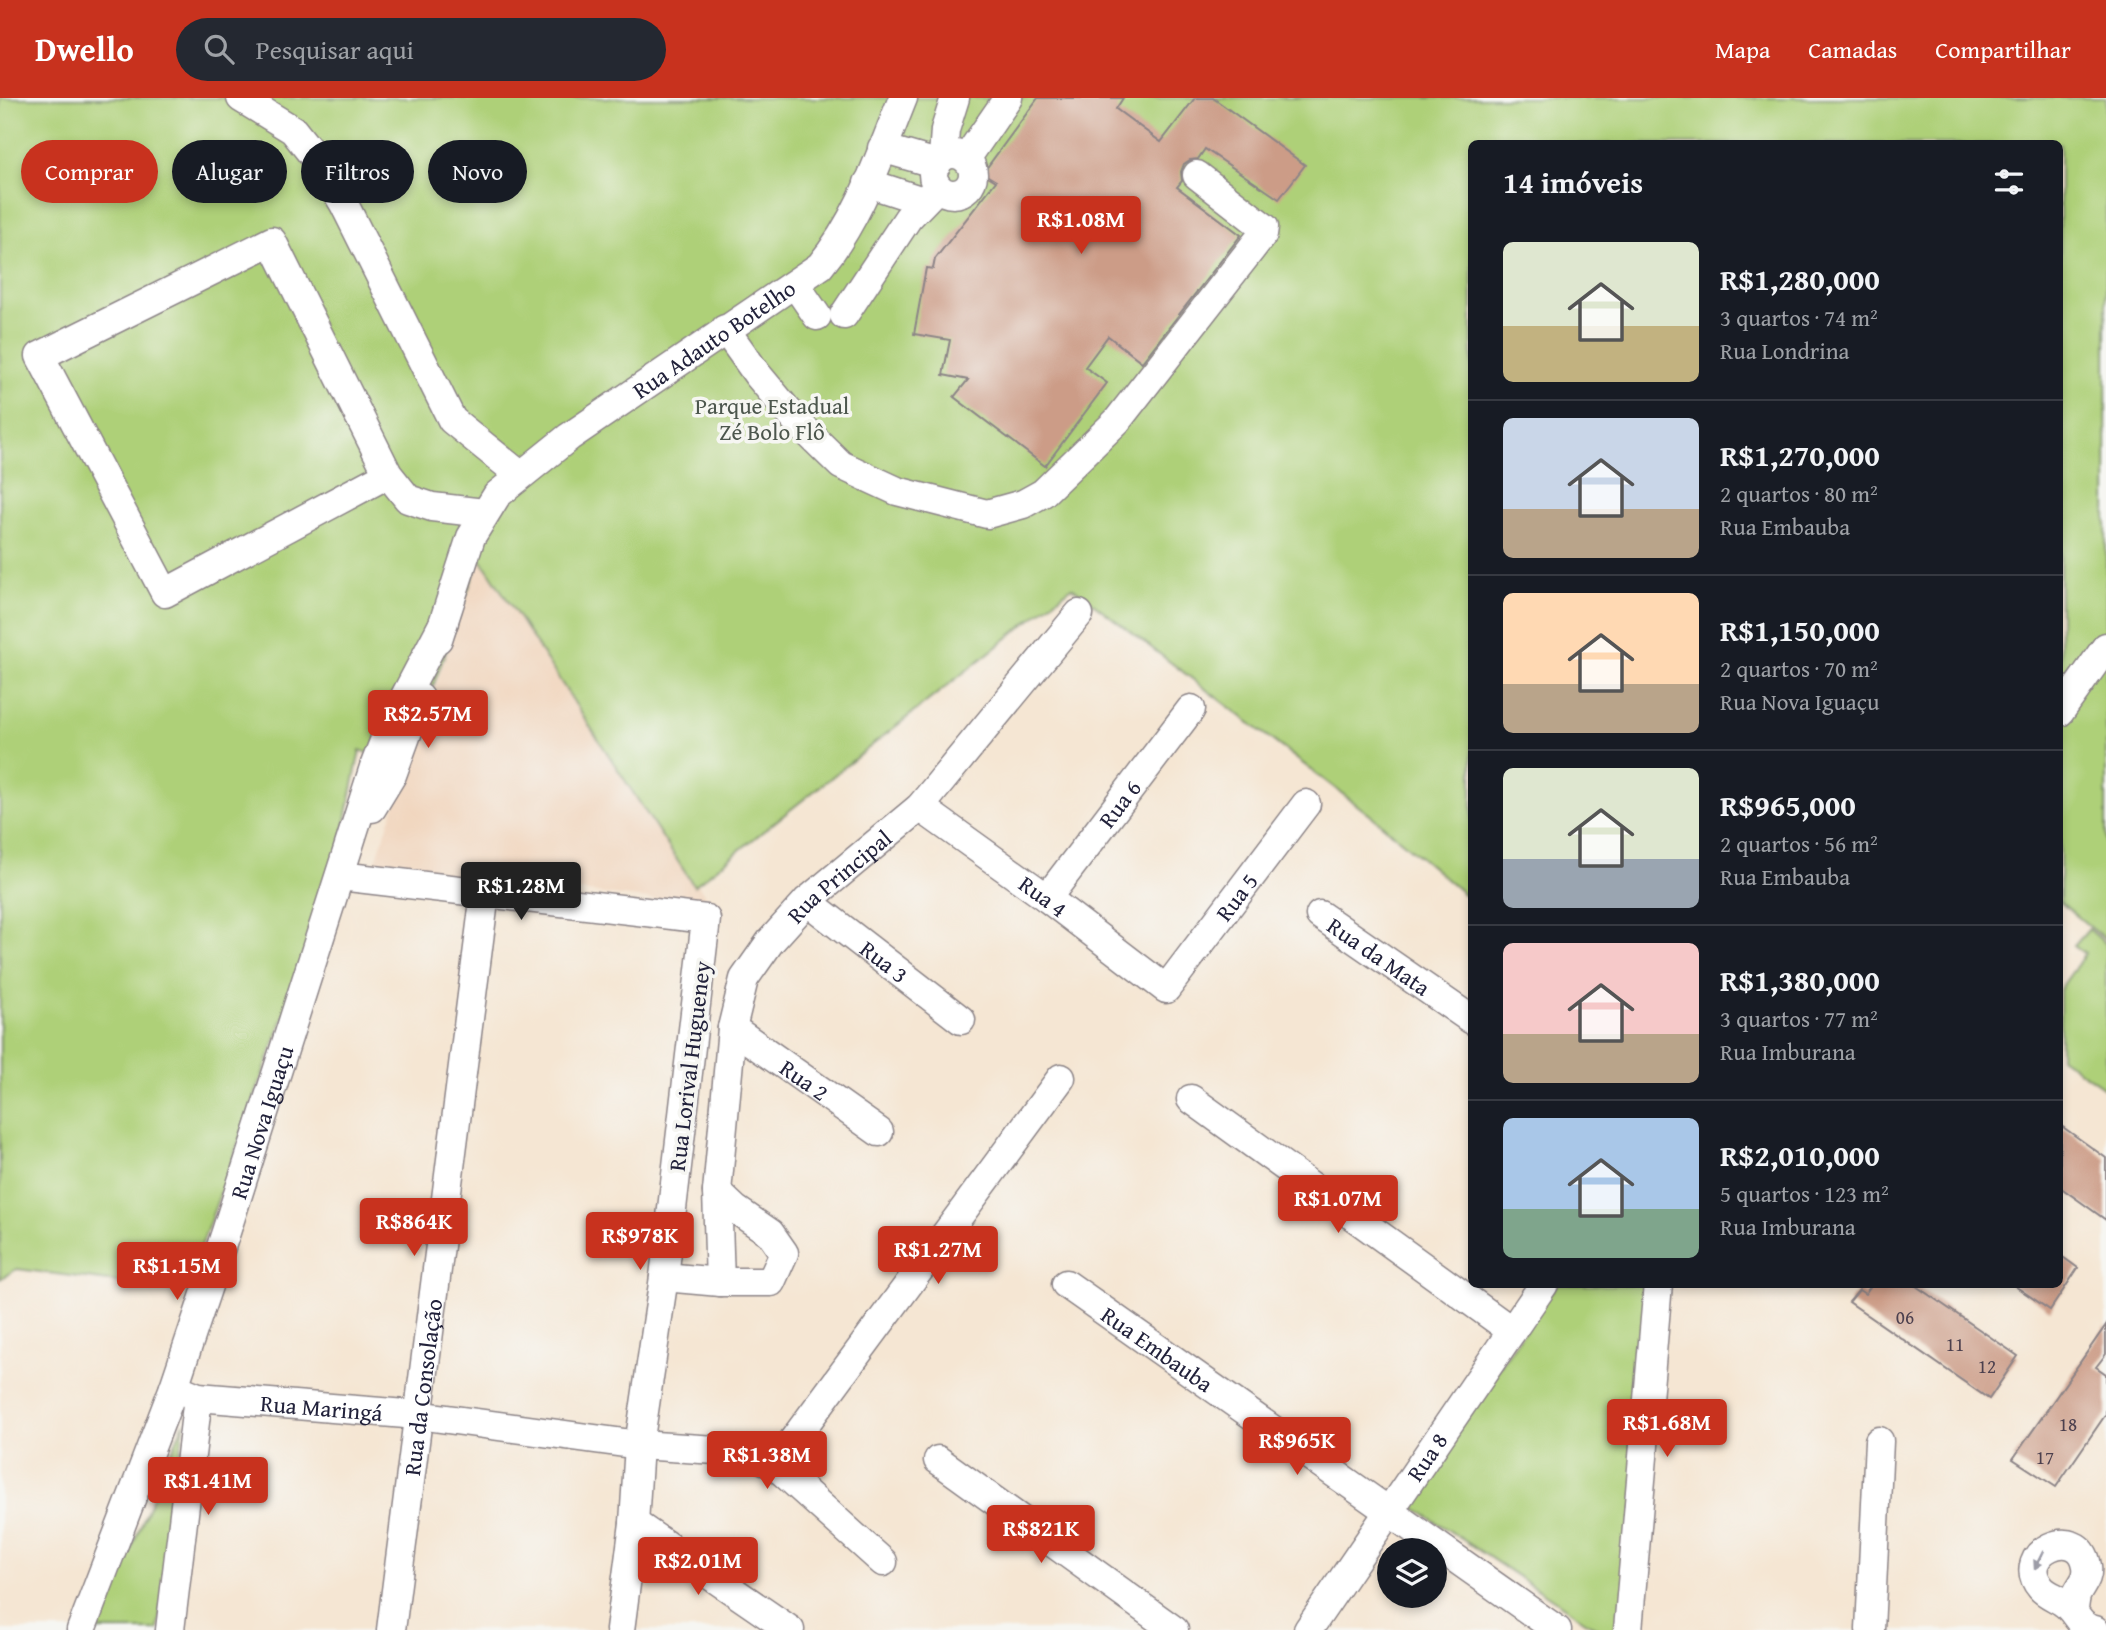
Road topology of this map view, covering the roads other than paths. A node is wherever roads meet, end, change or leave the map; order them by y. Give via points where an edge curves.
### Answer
1 (241, 98) edge
2 (903, 98) edge
3 (955, 98) edge
4 (1008, 98) edge
5 (883, 148) junction
6 (941, 174) junction
7 (1197, 175) dead end
8 (868, 183) junction
9 (795, 284) junction
10 (725, 328) junction
11 (388, 474) junction
12 (520, 475) junction
13 (478, 525) junction
14 (1079, 614) dead end
15 (2106, 647) edge
16 (2063, 708) edge
17 (1191, 709) dead end
18 (1306, 804) dead end
19 (920, 807) junction
20 (344, 863) junction
21 (485, 893) junction
22 (1047, 898) junction
23 (807, 901) junction
24 (1320, 915) dead end
25 (1166, 989) joint
26 (1468, 1017) edge
27 (961, 1020) dead end
28 (732, 1028) junction
29 (1061, 1078) dead end
30 (1191, 1099) dead end
31 (879, 1132) dead end
32 (718, 1192) junction
33 (664, 1277) junction
34 (720, 1282) junction
35 (1066, 1284) dead end
36 (1541, 1288) edge
37 (1658, 1288) edge
38 (1512, 1331) junction
39 (186, 1392) junction
40 (418, 1415) junction
41 (1879, 1441) dead end
42 (639, 1445) junction
43 (938, 1461) dead end
44 (775, 1465) junction
45 (1388, 1510) junction
46 (634, 1523) junction
47 (883, 1562) dead end
48 (2074, 1612) dead end
49 (81, 1630) edge
50 (170, 1630) edge
51 (391, 1630) edge
52 (620, 1630) edge
53 (790, 1630) edge
54 (1174, 1630) edge
55 (1308, 1630) edge
56 (1557, 1630) edge
57 (1628, 1630) edge
58 (1870, 1630) edge
59 (2095, 1630) edge

1 - 12 street via 293,130 320,164 345,204 452,420
2 - 5 street, Rua Adauto Botelho
3 - 6 street via 945,130
4 - 6 street
5 - 6 street
5 - 8 street, Rua Adauto Botelho
6 - 8 street
6 - 9 street via 830,316
7 - 10 street via 1264,227 1264,234 1117,421 1043,494 1023,504 988,514 897,491 841,465 798,423
8 - 9 street, Rua Adauto Botelho via 829,256
9 - 10 street, Rua Adauto Botelho
10 - 12 street, Rua Adauto Botelho
11 - 11 street via 165,593 40,356 272,241
11 - 13 street via 408,499
12 - 13 street, Rua Adauto Botelho via 497,495
13 - 20 street, Rua Nova Iguaçu via 392,775
14 - 19 street, Rua Principal
15 - 16 street
17 - 22 street, Rua 6
18 - 25 street, Rua 5
19 - 22 street, Rua 4
19 - 23 street, Rua Principal
20 - 21 street
20 - 39 street, Rua Nova Iguaçu
21 - 33 street, Rua Lorival Hugueney via 706,919
21 - 40 street, Rua da Consolação
22 - 25 street, Rua 4
23 - 27 street, Rua 3
23 - 28 street, Rua Principal via 744,979
24 - 26 street, Rua da Mata
28 - 31 street, Rua 2
28 - 32 street, Rua Principal
29 - 44 street
30 - 38 street
32 - 34 street, Rua Principal
32 - 34 street via 734,1209 771,1233 784,1254 771,1282
33 - 34 street
33 - 42 street, Rua Lorival Hugueney
35 - 45 street, Rua Embauba
36 - 38 street, Rua 8
37 - 57 street
38 - 45 street, Rua 8
39 - 40 street, Rua Maringá
39 - 49 street, Rua Nova Iguaçu
39 - 50 street
40 - 42 street, Rua Maringá
40 - 51 street, Rua da Consolação
41 - 58 street
42 - 44 street, Rua Maringá via 747,1452
42 - 46 street, Rua Lorival Hugueney
43 - 54 street
44 - 47 street, Rua Maringá
45 - 55 street, Rua 8
45 - 56 street, Rua Embauba
46 - 52 street, Rua Lorival Hugueney
46 - 53 street
48 - 59 street via 2084,1628

